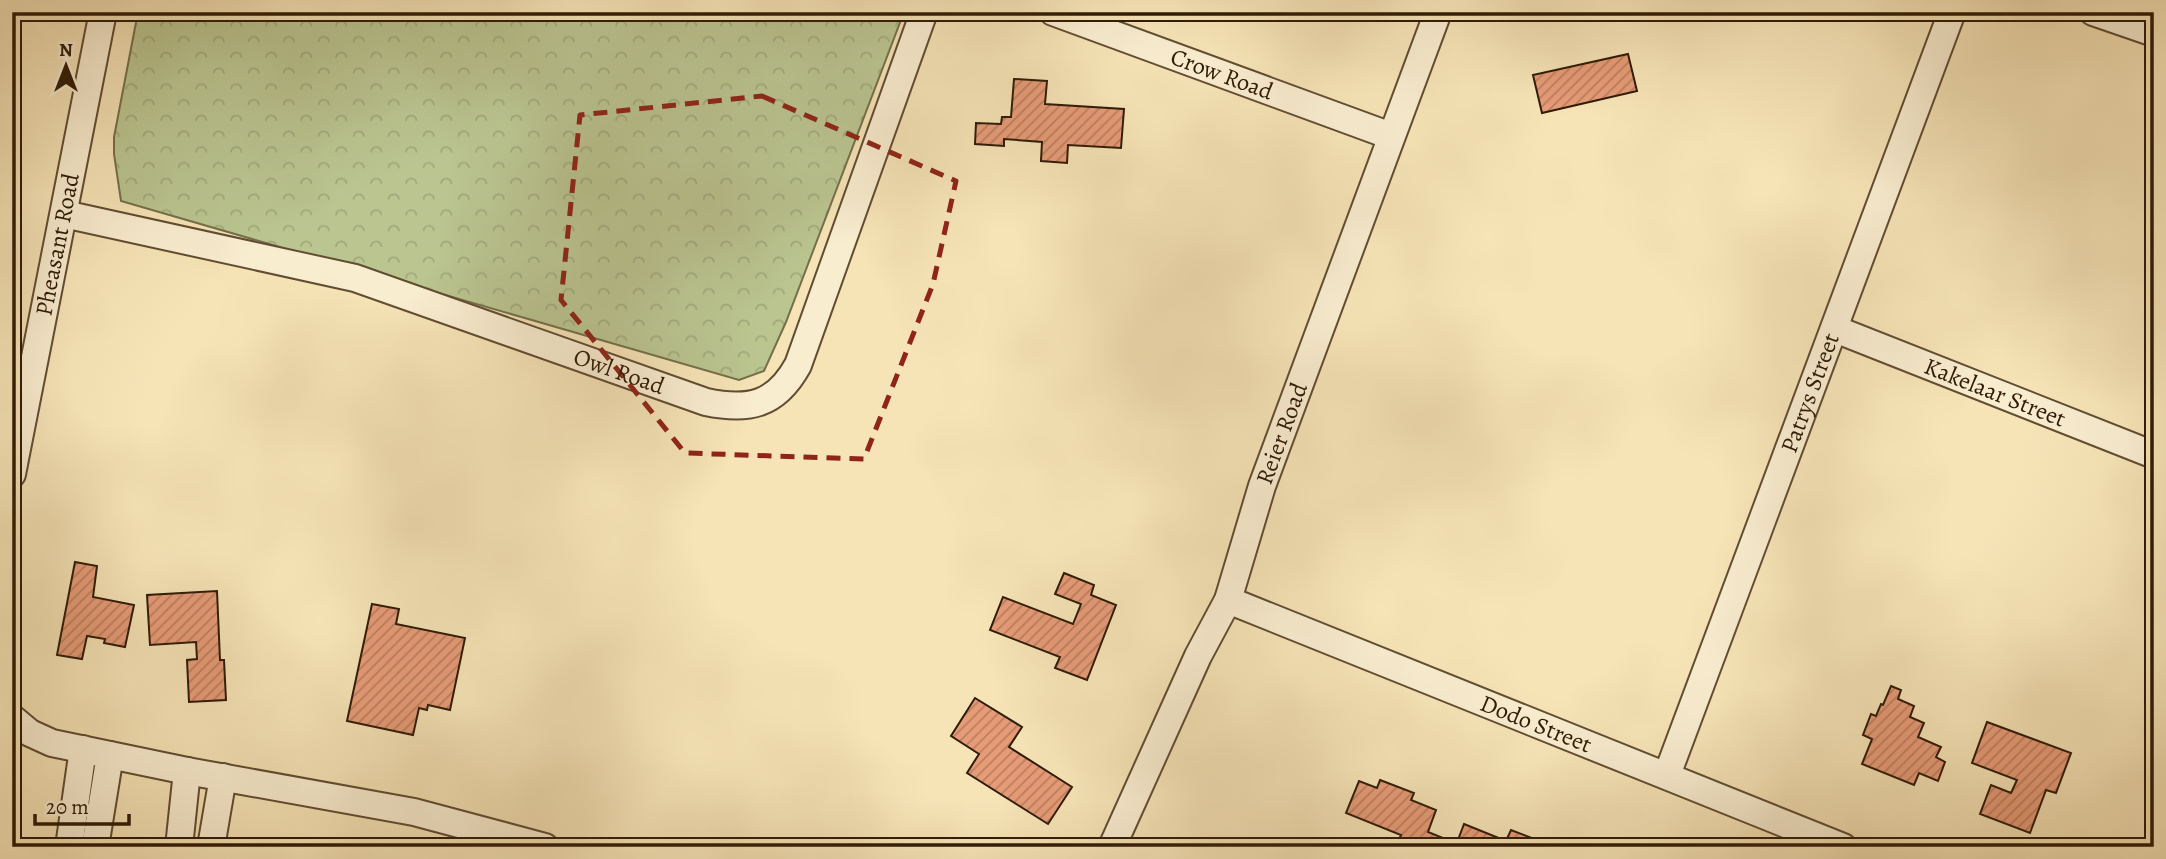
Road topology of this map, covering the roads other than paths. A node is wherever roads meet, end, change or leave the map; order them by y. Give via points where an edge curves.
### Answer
1 (103, 12) edge
2 (924, 12) edge
3 (1054, 12) edge
4 (1438, 12) edge
5 (1952, 12) edge
6 (2093, 12) edge
7 (2154, 33) edge
8 (1391, 136) junction
9 (64, 214) junction
10 (1835, 329) junction
11 (2154, 455) edge
12 (12, 474) edge
13 (1228, 600) junction
14 (12, 718) edge
15 (83, 750) junction
16 (110, 755) junction
17 (187, 771) junction
18 (1667, 775) junction
19 (223, 777) junction
20 (69, 847) edge
21 (95, 847) edge
22 (179, 847) edge
23 (211, 847) edge
24 (545, 847) edge
25 (1112, 847) edge
26 (1843, 847) edge

1 - 9 street, Pheasant Road
2 - 9 street, Owl Road via 798,365 782,390 753,404 731,407 706,402 355,278
3 - 8 street, Crow Road
4 - 8 street, Reier Road
5 - 10 street, Patrys Street
6 - 7 street
8 - 13 street, Reier Road via 1262,485
9 - 12 street, Pheasant Road
10 - 11 street, Kakelaar Street
10 - 18 street, Patrys Street
13 - 18 street, Dodo Street
13 - 25 street, Reier Road
14 - 15 street via 52,743
15 - 16 street
15 - 20 street
16 - 17 street
16 - 21 street
17 - 19 street
17 - 22 street
18 - 26 street, Dodo Street
19 - 23 street
19 - 24 street via 414,812

